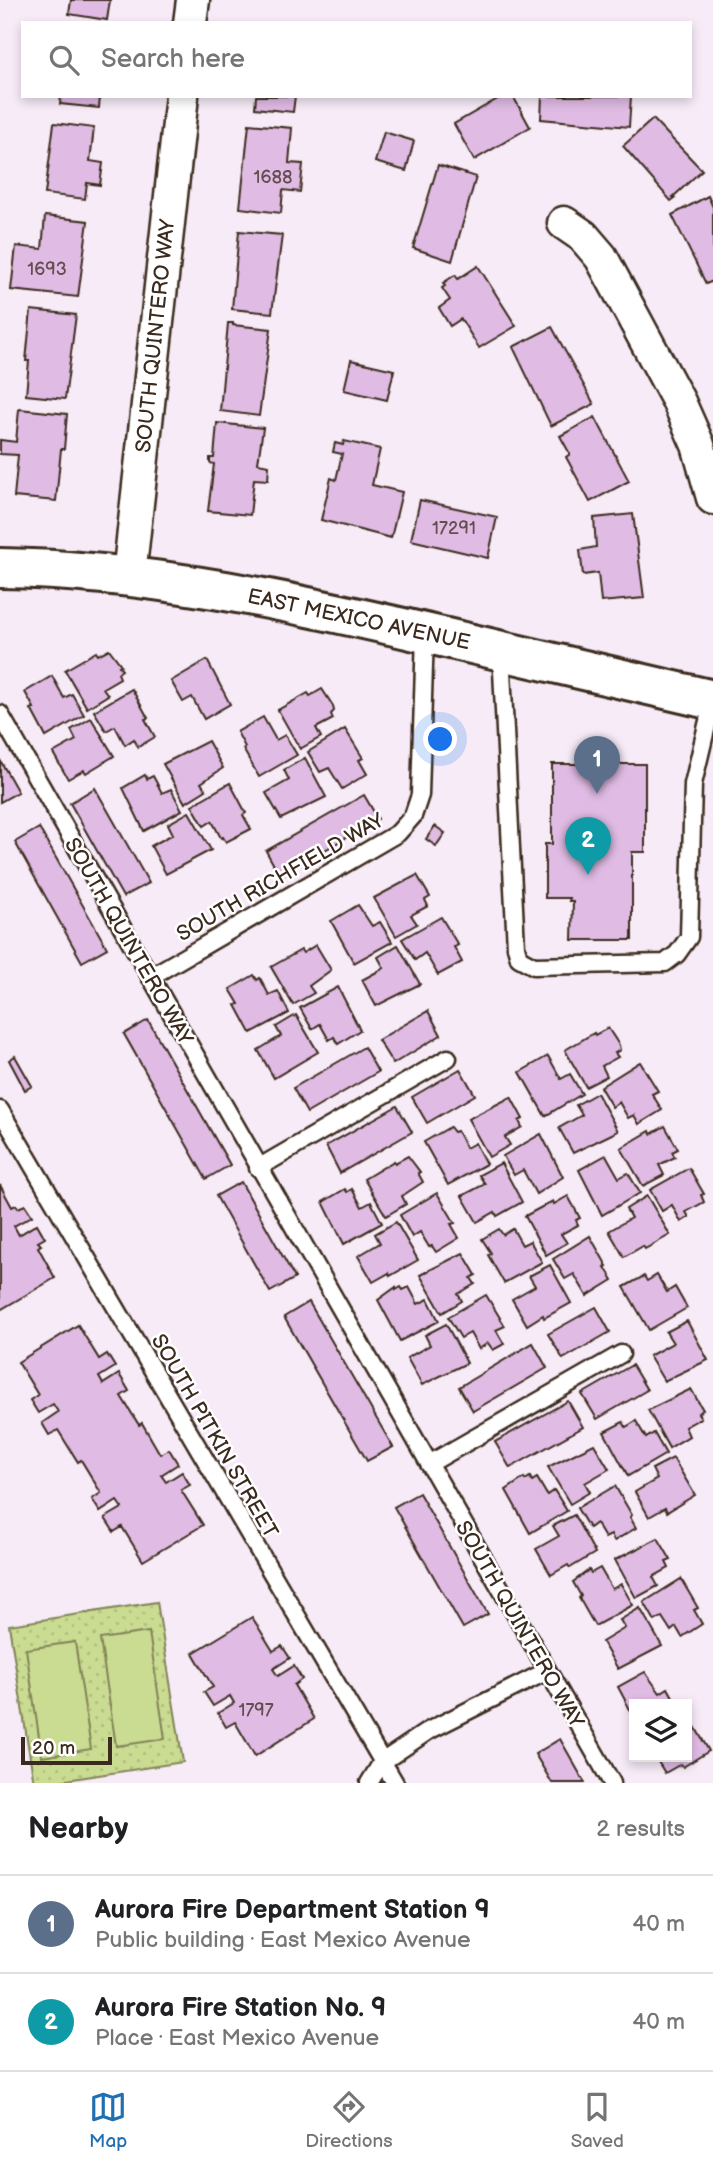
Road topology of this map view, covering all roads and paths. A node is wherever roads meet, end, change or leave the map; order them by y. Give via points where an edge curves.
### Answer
1 (193, 0) edge
2 (190, 21) edge
3 (182, 98) edge
4 (564, 223) dead end
5 (713, 498) edge
6 (0, 568) edge
7 (129, 576) junction
8 (425, 633) junction
9 (501, 651) junction
10 (713, 699) edge
11 (0, 714) edge
12 (150, 977) junction
13 (448, 1058) dead end
14 (0, 1110) edge
15 (258, 1168) junction
16 (621, 1354) dead end
17 (429, 1464) junction
18 (547, 1671) junction
19 (382, 1762) junction
20 (369, 1783) edge
21 (395, 1783) edge
22 (612, 1783) edge

1 - 2 street
3 - 7 street, SOUTH QUINTERO WAY
4 - 5 street via 601,257 679,402 698,445
6 - 7 street, EAST MEXICO AVENUE
7 - 8 street, EAST MEXICO AVENUE via 218,589
8 - 9 street, EAST MEXICO AVENUE
8 - 12 lane, SOUTH RICHFIELD WAY via 421,796 413,816 398,833
9 - 10 street, EAST MEXICO AVENUE
9 - 10 lane via 516,947 519,958 534,966 665,963 690,937 693,784
11 - 12 lane, SOUTH QUINTERO WAY
12 - 15 lane, SOUTH QUINTERO WAY
13 - 15 lane
14 - 19 lane, SOUTH PITKIN STREET
15 - 17 lane, SOUTH QUINTERO WAY
16 - 17 lane
17 - 18 lane, SOUTH QUINTERO WAY
18 - 19 lane via 428,1731
18 - 22 lane, SOUTH QUINTERO WAY
19 - 20 lane
19 - 21 lane, SOUTH PITKIN STREET

